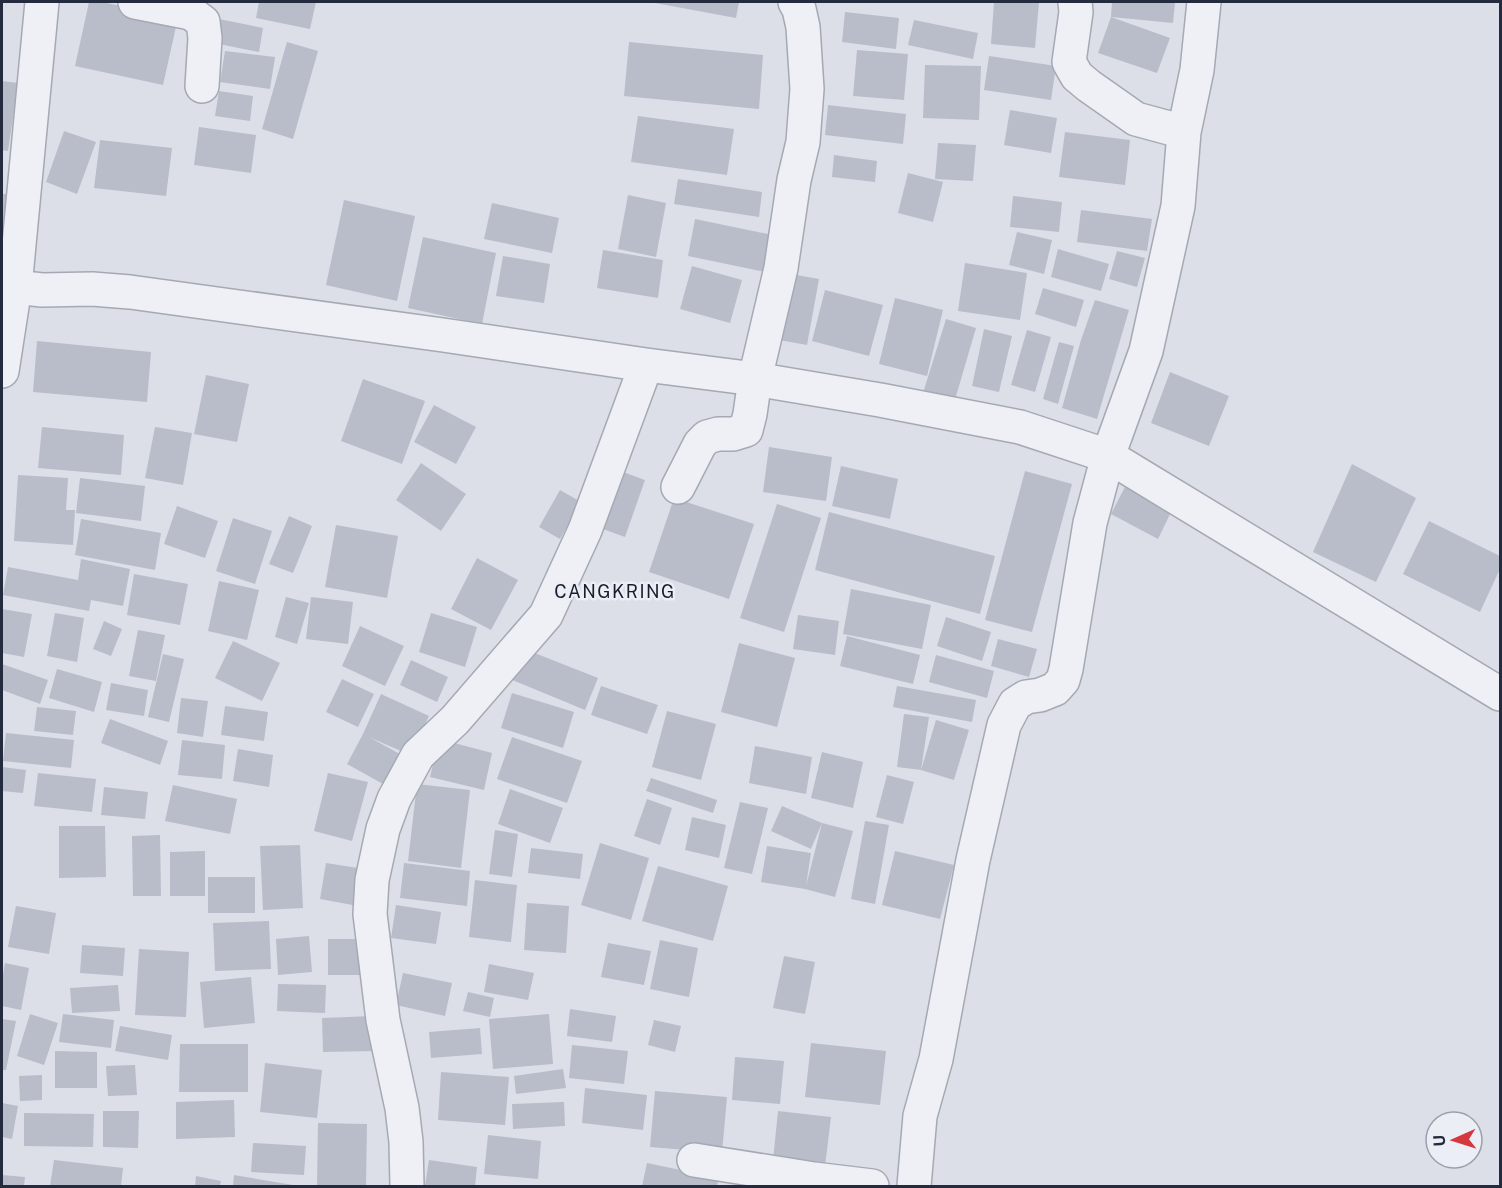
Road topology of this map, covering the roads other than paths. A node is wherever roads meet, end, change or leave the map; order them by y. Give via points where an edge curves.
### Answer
1 (42, 2) edge
2 (135, 2) edge
3 (795, 2) edge
4 (1075, 2) edge
5 (1204, 2) edge
6 (202, 86) dead end
7 (1184, 132) junction
8 (15, 287) junction
9 (646, 365) junction
10 (2, 371) edge
11 (755, 379) junction
12 (1108, 456) junction
13 (678, 487) dead end
14 (1500, 694) edge
15 (694, 1160) dead end
16 (406, 1186) edge
17 (872, 1186) edge
18 (914, 1186) edge

1 - 8 street
2 - 6 street via 191,13 203,22
3 - 11 street via 803,27 807,89 803,142 781,268
4 - 7 street via 1070,62 1077,76 1136,119
5 - 7 street via 1197,70
7 - 12 street via 1178,207 1146,351
8 - 9 street via 130,292
8 - 10 street
9 - 11 street
9 - 16 street via 585,530 546,615 455,720 417,756 382,829 370,914 383,1020 402,1108
11 - 12 street via 1020,427
11 - 13 street via 746,430 707,437 699,444
12 - 14 street
12 - 18 street via 1090,523 1063,680 1055,689 1015,704 1004,725 973,860 936,1059 920,1116
15 - 17 street

